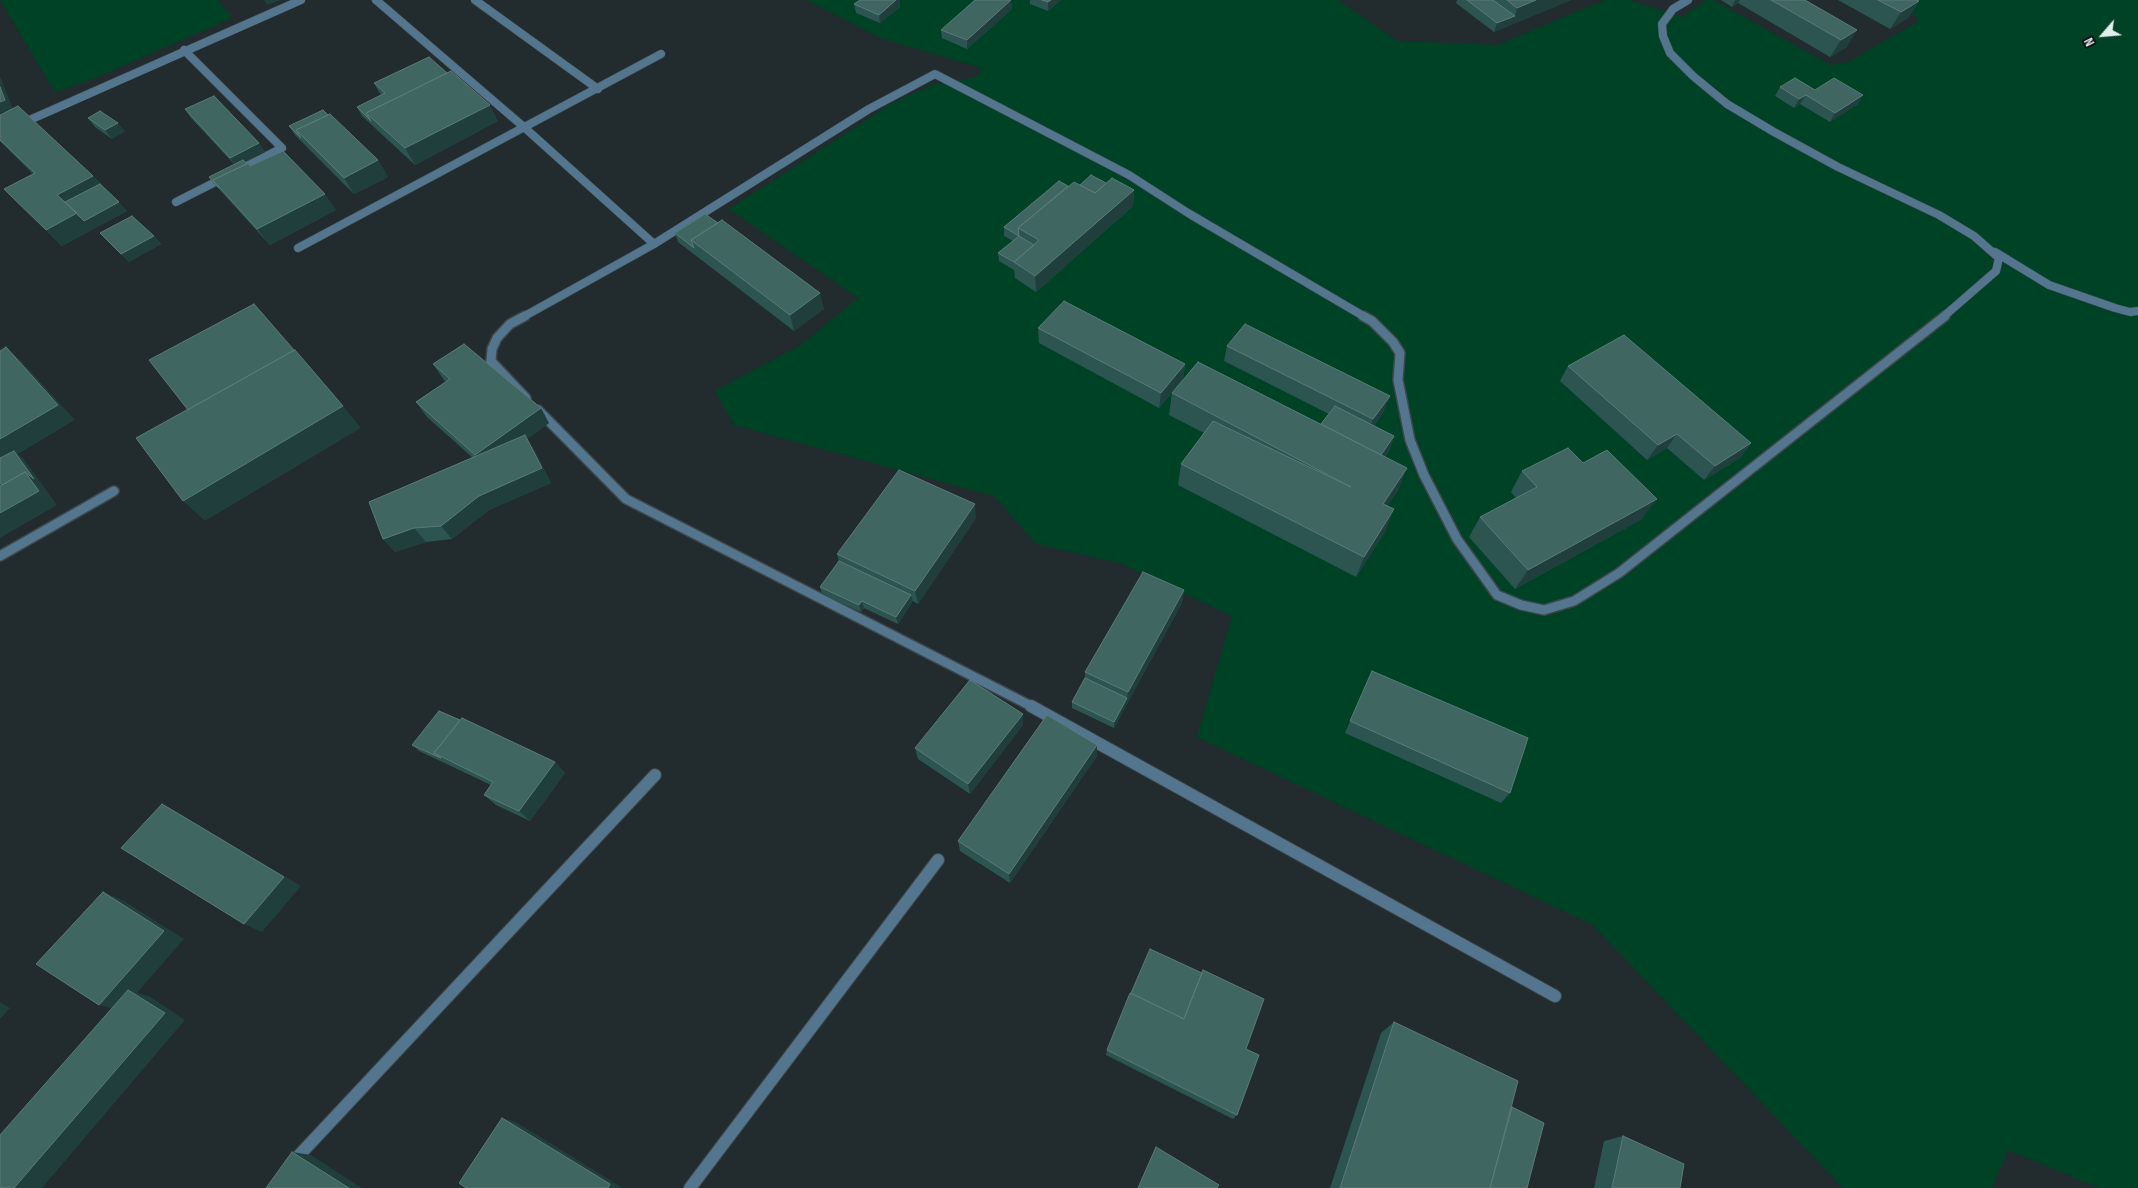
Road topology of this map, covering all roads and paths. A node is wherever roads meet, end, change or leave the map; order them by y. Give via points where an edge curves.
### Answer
1 (301, 0) edge
2 (376, 0) edge
3 (475, 0) edge
4 (1688, 0) edge
5 (184, 50) junction
6 (661, 54) dead end
7 (598, 89) junction
8 (525, 128) junction
9 (0, 133) edge
10 (176, 202) dead end
11 (654, 244) junction
12 (1984, 244) junction
13 (298, 248) dead end
14 (2138, 311) edge
15 (114, 491) dead end
16 (0, 556) edge
17 (655, 775) dead end
18 (938, 860) dead end
19 (1555, 996) dead end
20 (282, 1174) edge
21 (690, 1188) edge

1 - 5 street
2 - 8 street
3 - 7 street
4 - 12 street via 1673,9 1662,24 1670,53 1693,76 1727,104 1774,132 1838,168 1939,214
5 - 9 street
5 - 10 street via 282,148
6 - 7 street
7 - 8 street
8 - 11 street
8 - 13 street
11 - 12 street via 869,109 935,74 1129,175 1372,321 1400,353 1398,380 1410,440 1424,475 1458,539 1497,595 1520,605 1544,610 1574,601 1619,573 1968,297 1996,271 1999,258
11 - 19 street via 510,324 492,348 491,361 626,499 1049,715
12 - 14 street via 2049,285 2125,311
15 - 16 street
17 - 20 street
18 - 21 street

